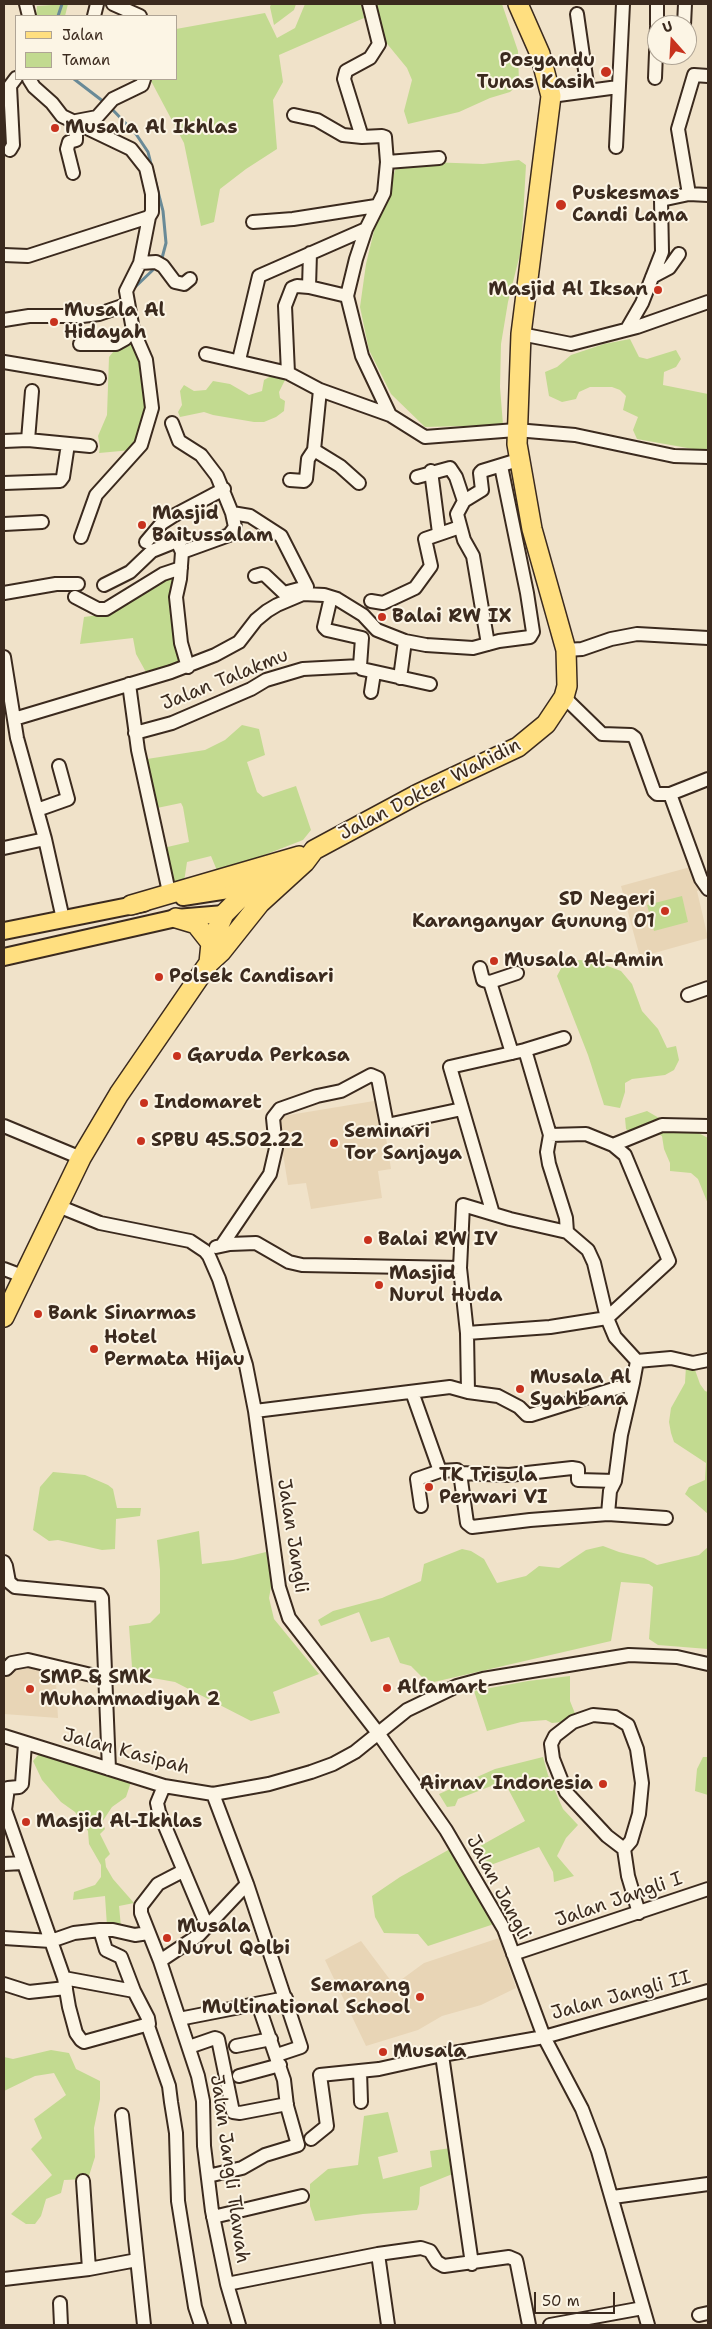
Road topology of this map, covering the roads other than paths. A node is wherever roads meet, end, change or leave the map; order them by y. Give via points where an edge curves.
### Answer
1 (113, 4) edge
2 (370, 4) edge
3 (518, 4) edge
4 (623, 4) edge
5 (140, 12) edge
6 (577, 14) dead end
7 (656, 65) edge
8 (708, 76) edge
9 (655, 78) dead end
10 (15, 79) edge
11 (30, 80) edge
12 (144, 80) edge
13 (618, 87) junction
14 (588, 91) junction
15 (551, 96) junction
16 (294, 116) dead end
17 (76, 121) junction
18 (362, 137) junction
19 (616, 147) dead end
20 (10, 150) dead end
21 (439, 158) dead end
22 (387, 162) junction
23 (73, 173) dead end
24 (688, 194) junction
25 (708, 195) edge
26 (376, 206) junction
27 (149, 217) junction
28 (253, 222) dead end
29 (366, 229) junction
30 (310, 253) junction
31 (4, 254) edge
32 (679, 254) dead end
33 (140, 263) junction
34 (652, 276) junction
35 (190, 279) dead end
36 (309, 288) junction
37 (128, 295) junction
38 (347, 296) junction
39 (708, 302) edge
40 (4, 320) edge
41 (627, 329) junction
42 (133, 330) junction
43 (521, 334) junction
44 (80, 344) dead end
45 (206, 354) dead end
46 (239, 360) junction
47 (4, 362) edge
48 (288, 373) junction
49 (99, 378) dead end
50 (320, 390) junction
51 (32, 391) dead end
52 (390, 415) junction
53 (172, 423) dead end
54 (516, 430) junction
55 (28, 440) junction
56 (4, 441) edge
57 (68, 444) junction
58 (90, 446) dead end
59 (314, 450) junction
60 (708, 457) edge
61 (510, 463) junction
62 (431, 471) junction
63 (417, 476) dead end
64 (290, 480) dead end
65 (4, 483) edge
66 (359, 483) dead end
67 (224, 489) junction
68 (464, 501) junction
69 (232, 513) junction
70 (42, 522) dead end
71 (4, 524) edge
72 (460, 527) junction
73 (439, 533) junction
74 (81, 537) dead end
75 (146, 542) dead end
76 (182, 543) junction
77 (181, 568) junction
78 (255, 576) dead end
79 (78, 584) dead end
80 (104, 585) dead end
81 (307, 587) junction
82 (4, 593) edge
83 (75, 597) dead end
84 (331, 597) junction
85 (371, 601) dead end
86 (363, 616) junction
87 (708, 638) edge
88 (406, 641) junction
89 (488, 644) junction
90 (566, 650) junction
91 (4, 657) edge
92 (360, 666) junction
93 (188, 667) junction
94 (374, 673) junction
95 (400, 678) junction
96 (129, 684) junction
97 (430, 684) dead end
98 (371, 692) dead end
99 (564, 697) junction
100 (14, 719) junction
101 (135, 733) junction
102 (17, 738) junction
103 (4, 740) edge
104 (59, 766) dead end
105 (708, 779) edge
106 (670, 794) junction
107 (37, 810) junction
108 (46, 838) junction
109 (4, 848) edge
110 (306, 853) junction
111 (708, 889) edge
112 (169, 892) junction
113 (254, 896) junction
114 (131, 905) junction
115 (96, 912) junction
116 (224, 914) junction
117 (176, 918) junction
118 (63, 919) junction
119 (245, 922) junction
120 (4, 931) edge
121 (102, 934) junction
122 (211, 943) junction
123 (4, 957) edge
124 (210, 963) junction
125 (480, 968) dead end
126 (517, 973) dead end
127 (490, 982) junction
128 (708, 988) edge
129 (688, 995) dead end
130 (564, 1038) dead end
131 (524, 1050) junction
132 (512, 1053) junction
133 (462, 1109) junction
134 (4, 1126) edge
135 (708, 1126) edge
136 (550, 1135) junction
137 (613, 1144) junction
138 (81, 1158) junction
139 (59, 1204) junction
140 (493, 1214) junction
141 (567, 1232) junction
142 (222, 1245) junction
143 (205, 1251) junction
144 (4, 1268) edge
145 (460, 1268) junction
146 (25, 1277) junction
147 (4, 1317) edge
148 (607, 1318) junction
149 (466, 1333) junction
150 (708, 1360) edge
151 (637, 1361) junction
152 (633, 1383) junction
153 (412, 1392) junction
154 (468, 1392) junction
155 (255, 1411) junction
156 (440, 1472) junction
157 (460, 1474) junction
158 (615, 1481) junction
159 (421, 1506) dead end
160 (608, 1514) junction
161 (666, 1518) dead end
162 (4, 1562) edge
163 (708, 1664) edge
164 (6, 1669) dead end
165 (104, 1678) junction
166 (378, 1733) junction
167 (4, 1736) edge
168 (25, 1744) junction
169 (109, 1769) junction
170 (164, 1786) junction
171 (214, 1794) junction
172 (4, 1810) edge
173 (624, 1849) junction
174 (23, 1863) junction
175 (4, 1864) edge
176 (183, 1871) junction
177 (248, 1884) junction
178 (708, 1889) edge
179 (639, 1913) junction
180 (207, 1926) junction
181 (100, 1930) junction
182 (148, 1933) junction
183 (4, 1938) edge
184 (51, 1941) junction
185 (513, 1954) junction
186 (160, 1961) junction
187 (65, 1983) junction
188 (4, 1984) edge
189 (134, 1991) junction
190 (708, 1991) edge
191 (286, 1998) junction
192 (258, 2004) junction
193 (179, 2018) junction
194 (148, 2026) junction
195 (544, 2037) junction
196 (271, 2039) junction
197 (236, 2046) dead end
198 (188, 2047) junction
199 (442, 2054) junction
200 (278, 2060) junction
201 (360, 2071) junction
202 (239, 2076) dead end
203 (361, 2102) dead end
204 (287, 2104) junction
205 (122, 2115) dead end
206 (311, 2140) dead end
207 (208, 2176) junction
208 (83, 2181) dead end
209 (708, 2184) edge
210 (302, 2196) dead end
211 (613, 2197) junction
212 (213, 2217) junction
213 (378, 2254) junction
214 (138, 2260) junction
215 (472, 2264) junction
216 (89, 2269) junction
217 (4, 2279) edge
218 (227, 2284) junction
219 (60, 2303) dead end
220 (643, 2308) junction
221 (61, 2325) edge
222 (144, 2325) edge
223 (201, 2325) edge
224 (239, 2325) edge
225 (388, 2325) edge
226 (529, 2325) edge
227 (550, 2325) edge
228 (648, 2325) edge

1 - 5 street
2 - 18 street via 379,44 370,58 344,75
3 - 15 highway, Jalan Dokter Wahidin via 540,54
4 - 13 street
6 - 14 street
7 - 9 street
8 - 24 street via 694,75 678,129
10 - 20 street via 10,86 13,144
11 - 17 street via 62,116
12 - 17 street via 142,85 108,105 94,118
13 - 14 street
13 - 19 street
14 - 15 street
15 - 43 highway, Jalan Dokter Wahidin
16 - 18 street via 317,120 343,136
17 - 23 street via 76,140 70,142 67,149
17 - 27 street via 131,149 140,160 146,168 151,187 152,212
18 - 22 street via 385,137
21 - 22 street
22 - 26 street via 384,193
24 - 25 street
24 - 34 street via 661,200 663,246
26 - 28 street
26 - 29 street
27 - 31 street via 28,256
27 - 33 street
29 - 30 street
29 - 38 street
30 - 36 street
30 - 46 street via 259,276
32 - 34 street via 669,268
33 - 35 street via 159,264 175,282 184,284
33 - 37 street
34 - 41 street
36 - 38 street
36 - 48 street via 292,288 286,299
37 - 40 street via 99,314
37 - 42 street
38 - 52 street via 362,356
39 - 41 street
41 - 43 street via 568,344
42 - 44 street via 116,344
42 - 74 street via 146,360 152,408 141,446 96,495
43 - 54 highway, Jalan Dokter Wahidin
45 - 46 street
46 - 48 street
47 - 49 street
48 - 50 street
50 - 52 street
50 - 59 street
51 - 55 street
52 - 54 street via 425,437
53 - 67 street via 179,441 200,455
54 - 60 street via 575,436 674,456
54 - 61 highway, Jalan Dokter Wahidin
55 - 56 street
55 - 57 street
57 - 58 street
57 - 65 street via 60,481
59 - 64 street via 308,459 306,479
59 - 66 street
61 - 68 street via 481,472 482,490
61 - 89 street via 533,632 530,637
61 - 90 highway, Jalan Dokter Wahidin
62 - 63 street
62 - 68 street via 452,468
62 - 73 street
67 - 69 street
67 - 75 street via 173,516
68 - 72 street via 457,514
69 - 76 street via 235,527 232,532
69 - 81 street via 250,516 281,536
70 - 71 street
72 - 73 street
72 - 89 street via 473,556
73 - 85 street via 425,539 431,566 415,588 383,603
76 - 77 street
76 - 80 street via 152,551 130,572
77 - 83 street via 163,574 106,609 98,609
77 - 93 street via 176,598 181,643
78 - 81 street via 265,575 284,593
79 - 82 street via 56,584
81 - 86 street via 346,597
84 - 86 street
84 - 92 street via 324,627 362,638
84 - 93 street via 303,594 277,605 256,620 239,642
86 - 88 street via 376,630
87 - 90 street via 637,634 582,649
88 - 89 street via 464,648
88 - 95 street
90 - 99 highway, Jalan Dokter Wahidin via 567,686
91 - 100 street
92 - 94 street
92 - 101 street, Jalan Talakmu via 303,669 266,680 172,723
93 - 96 street
94 - 95 street
94 - 98 street
95 - 97 street
96 - 100 street
96 - 101 street, Jalan Talakmu
99 - 106 street via 602,734 635,738 654,791 661,795
99 - 110 highway, Jalan Dokter Wahidin via 546,724 518,747 418,794
100 - 102 street
101 - 112 street, Jalan Talakmu
102 - 103 street
102 - 107 street
104 - 107 street via 68,796 66,800
105 - 106 street
106 - 111 street via 702,882
107 - 108 street
108 - 109 street
108 - 118 street
110 - 112 highway
110 - 113 highway, Jalan Dokter Wahidin via 304,862
112 - 114 highway
113 - 114 main road via 222,890
113 - 116 highway
113 - 119 highway, Jalan Dokter Wahidin
114 - 115 main road
115 - 118 main road
115 - 121 main road via 102,921
116 - 117 main road
116 - 119 highway
116 - 122 highway
117 - 121 main road
117 - 122 highway via 196,924
118 - 120 main road
119 - 124 highway, Jalan Dokter Wahidin
121 - 123 main road
122 - 124 highway
124 - 138 highway, Jalan Dokter Wahidin via 119,1094
125 - 127 street via 483,980
126 - 127 street
127 - 132 street
128 - 129 street
130 - 131 street
131 - 132 street
131 - 136 street
132 - 133 street via 450,1067
133 - 140 street
133 - 142 street via 387,1125 378,1078 371,1075 341,1091 317,1096 276,1112 273,1122 276,1148 270,1174
134 - 138 street
135 - 137 street via 654,1127
136 - 137 street via 586,1134
136 - 141 street via 549,1164 566,1218
137 - 148 street via 630,1164 669,1259 666,1266
138 - 139 highway, Jalan Dokter Wahidin
139 - 143 street via 100,1224 190,1241
139 - 146 highway, Jalan Dokter Wahidin
140 - 141 street
140 - 145 street via 463,1205
141 - 148 street via 591,1255
142 - 143 street
142 - 145 street via 256,1243 289,1262 302,1265
143 - 155 street, Jalan Jangli via 219,1280 244,1356
144 - 146 street
145 - 149 street
146 - 147 highway, Jalan Dokter Wahidin
148 - 149 street via 550,1327
148 - 151 street via 616,1337
149 - 154 street
150 - 151 street via 693,1363 671,1358
151 - 152 street
152 - 154 street via 526,1416 519,1407 498,1396
152 - 158 street
153 - 154 street via 450,1387
153 - 155 street
153 - 156 street
155 - 166 street, Jalan Jangli via 279,1587 288,1618
156 - 157 street via 457,1470
156 - 159 street via 417,1479
157 - 158 street via 509,1475 572,1468 578,1470 578,1480
157 - 160 street via 467,1523 472,1527
158 - 160 street via 610,1491
160 - 161 street
162 - 165 street via 9,1582 15,1587 100,1596
163 - 166 street, Jalan Kasipah via 677,1657 630,1654 483,1679 430,1698 407,1710
164 - 165 street via 12,1663 28,1660
165 - 169 street
166 - 171 street, Jalan Kasipah via 354,1752 311,1772
166 - 185 street, Jalan Jangli via 446,1830 504,1929
167 - 168 street, Jalan Kasipah
168 - 169 street, Jalan Kasipah
168 - 172 street via 22,1784 8,1788
169 - 170 street, Jalan Kasipah
170 - 171 street, Jalan Kasipah
170 - 176 street via 158,1808
171 - 177 street
172 - 174 street
173 - 173 street via 631,1841 639,1814 642,1783 637,1749 628,1725 616,1717 593,1715 574,1722 555,1736 551,1744 552,1759 566,1792 601,1830
173 - 179 street
174 - 175 street
174 - 184 street
176 - 180 street
176 - 182 street, Jalan Jangli Tlawah via 158,1884 141,1906
177 - 180 street
177 - 191 street
178 - 179 street, Jalan Jangli I
179 - 185 street, Jalan Jangli I
180 - 186 street via 185,1946
181 - 182 street via 118,1930 135,1935
181 - 184 street via 74,1933
181 - 189 street via 106,1950 121,1957
182 - 186 street, Jalan Jangli Tlawah
183 - 184 street
184 - 187 street
185 - 195 street, Jalan Jangli
186 - 193 street, Jalan Jangli Tlawah
187 - 188 street via 29,1992
187 - 189 street
187 - 194 street via 76,2033 84,2042
189 - 194 street via 148,2018
190 - 195 street, Jalan Jangli II
191 - 192 street
191 - 200 street via 301,2047
192 - 193 street
192 - 196 street
193 - 198 street, Jalan Jangli Tlawah
194 - 223 street via 170,2094 176,2133 178,2201 195,2307
195 - 199 street
195 - 211 street, Jalan Jangli via 582,2109
196 - 197 street
196 - 200 street
198 - 204 street via 218,2039 233,2112
198 - 207 street, Jalan Jangli Tlawah via 201,2088
199 - 201 street
199 - 215 street
200 - 202 street
200 - 204 street
201 - 203 street
201 - 206 street via 320,2075 327,2126
204 - 207 street via 298,2145 265,2155 242,2168
205 - 214 street
207 - 212 street, Jalan Jangli Tlawah
208 - 216 street
209 - 211 street
210 - 212 street
211 - 220 street, Jalan Jangli
212 - 218 street, Jalan Jangli Tlawah
213 - 215 street via 426,2249 442,2266
213 - 218 street
213 - 225 street
214 - 216 street
214 - 222 street
215 - 226 street via 509,2257 516,2260
216 - 217 street
218 - 224 street, Jalan Jangli Tlawah
219 - 221 street
220 - 227 street
220 - 228 street, Jalan Jangli

